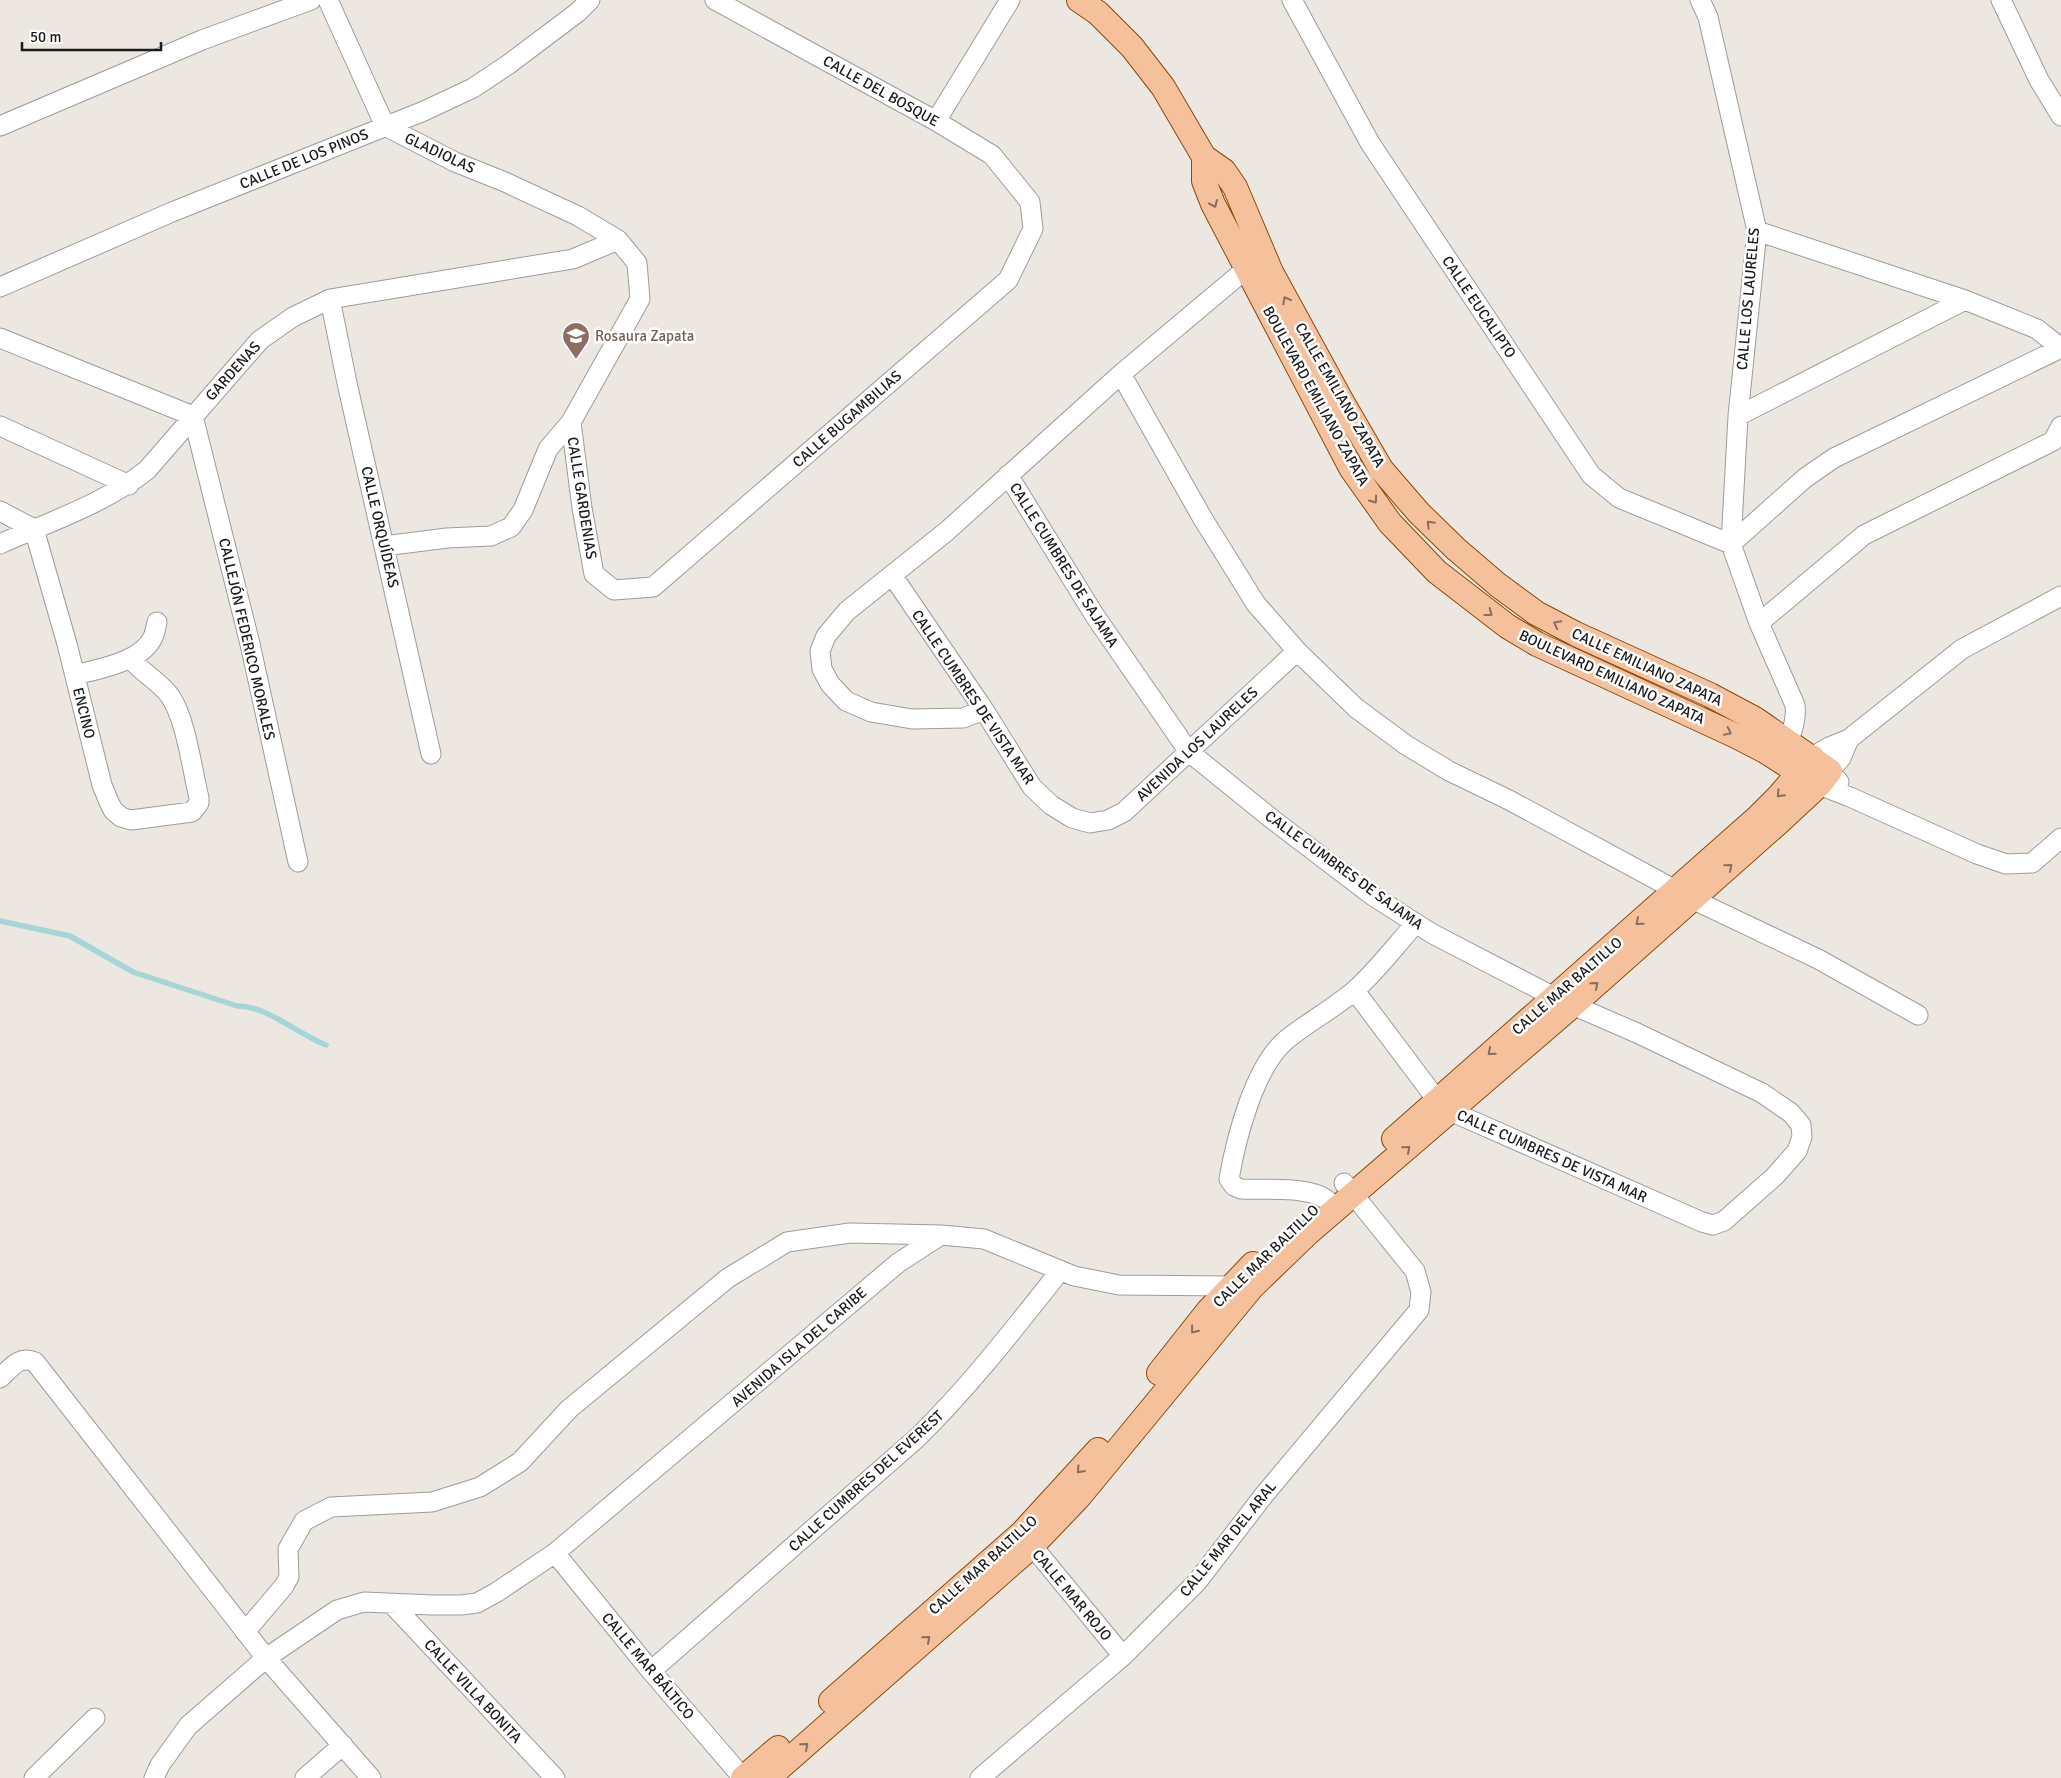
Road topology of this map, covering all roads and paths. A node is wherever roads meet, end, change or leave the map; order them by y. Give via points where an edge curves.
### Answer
1 (311, 0) edge
2 (328, 0) edge
3 (590, 0) edge
4 (715, 0) edge
5 (1010, 0) edge
6 (1079, 0) edge
7 (1292, 0) edge
8 (1700, 0) edge
9 (1718, 0) edge
10 (2001, 0) edge
11 (1708, 17) junction
12 (2061, 116) edge
13 (936, 121) junction
14 (0, 126) edge
15 (385, 126) junction
16 (1030, 202) joint
17 (1756, 230) junction
18 (618, 240) junction
19 (1255, 261) junction
20 (0, 287) edge
21 (330, 299) junction
22 (1965, 300) junction
23 (0, 338) edge
24 (2061, 348) edge
25 (1121, 374) junction
26 (192, 416) junction
27 (1738, 416) junction
28 (571, 422) junction
29 (0, 426) edge
30 (2061, 426) edge
31 (1008, 476) junction
32 (129, 485) junction
33 (0, 511) edge
34 (34, 529) junction
35 (0, 544) edge
36 (1731, 544) junction
37 (384, 546) junction
38 (892, 575) junction
39 (614, 590) joint
40 (2061, 596) edge
41 (157, 622) dead end
42 (1759, 623) junction
43 (1297, 651) junction
44 (130, 658) junction
45 (75, 675) junction
46 (984, 710) junction
47 (1784, 750) junction
48 (1189, 752) junction
49 (431, 754) dead end
50 (1815, 771) junction
51 (1090, 823) joint
52 (2061, 838) edge
53 (298, 862) dead end
54 (1684, 894) junction
55 (1416, 923) junction
56 (1355, 991) junction
57 (1563, 1001) junction
58 (1918, 1015) dead end
59 (1444, 1106) junction
60 (1340, 1196) junction
61 (1714, 1225) joint
62 (941, 1235) junction
63 (1060, 1270) junction
64 (1238, 1291) junction
65 (0, 1378) edge
66 (1027, 1540) junction
67 (555, 1553) junction
68 (392, 1604) junction
69 (246, 1632) junction
70 (1123, 1656) junction
71 (266, 1658) junction
72 (651, 1670) junction
73 (95, 1718) dead end
74 (343, 1745) junction
75 (34, 1778) edge
76 (154, 1778) edge
77 (305, 1778) edge
78 (372, 1778) edge
79 (555, 1778) edge
80 (743, 1778) edge
81 (768, 1778) edge
82 (980, 1778) edge

1 - 14 street via 202,40
2 - 15 street
3 - 15 street, CALLE DE LOS PINOS via 509,64 472,88
4 - 13 street, CALLE DEL BOSQUE
5 - 13 street
6 - 19 main road, CALLE EMILIANO ZAPATA via 1098,13 1132,47 1163,87 1204,157 1224,170 1235,186
7 - 36 street, CALLE EUCALIPTO via 1370,143 1591,474 1619,498
8 - 11 street, CALLE LOS LAURELES
9 - 11 street
10 - 12 street via 2039,80
11 - 17 street, CALLE LOS LAURELES
13 - 16 street, CALLE DEL BOSQUE via 992,155
15 - 18 street, GLADIOLAS via 455,162 578,216
15 - 20 street, CALLE DE LOS PINOS via 172,212
16 - 39 street, CALLE BUGAMBILIAS via 1033,229 1008,280 653,587
17 - 22 street
17 - 27 street, CALLE LOS LAURELES
18 - 21 street, GARDENAS via 573,259
18 - 28 street, CALLE GARDENIAS via 637,263 640,299
19 - 25 street
19 - 47 main road, CALLE EMILIANO ZAPATA via 1271,272 1381,469 1456,550 1536,613 1755,719
21 - 26 street, GARDENAS via 293,317 260,340
21 - 37 street, CALLE ORQUÍDEAS
22 - 24 street via 2038,329
22 - 27 street
23 - 26 street
24 - 36 street via 1834,458 1806,478
25 - 31 street
25 - 43 street via 1203,519 1256,604
26 - 32 street, GARDENAS via 147,470
26 - 53 street, CALLEJÓN FEDERICO MORALES via 250,644
27 - 36 street, CALLE LOS LAURELES
28 - 37 street via 548,449 522,510 511,527 491,536
28 - 39 street, CALLE GARDENIAS via 594,574
29 - 32 street
30 - 42 street via 2053,440 1864,535
31 - 38 street
31 - 48 street, CALLE CUMBRES DE SAJAMA via 1095,616
32 - 34 street, GARDENAS
33 - 34 street
34 - 35 street, GARDENAS
34 - 45 street, ENCINO
36 - 42 street
37 - 49 street, CALLE ORQUÍDEAS
38 - 46 street, CALLE CUMBRES DE VISTA MAR
38 - 46 street via 846,611 826,636 820,651 822,669 830,684 846,701 871,712 912,719 963,718
40 - 50 street via 1962,649 1850,739 1842,758
41 - 44 street via 153,638 146,648
42 - 47 street via 1795,705 1796,715
43 - 48 street, AVENIDA LOS LAURELES
43 - 54 street via 1356,708 1406,745 1449,771
44 - 45 street
44 - 45 street, ENCINO via 170,697 180,716 199,798 196,808 186,814 132,820 121,817 114,810 102,785
46 - 51 street, CALLE CUMBRES DE VISTA MAR via 1032,787 1051,805 1072,818
47 - 50 main road, CALLE EMILIANO ZAPATA
48 - 51 street, AVENIDA LOS LAURELES via 1124,812 1108,820
48 - 55 street, CALLE CUMBRES DE SAJAMA via 1374,896
50 - 52 street via 1850,797 2006,864 2032,863
50 - 54 main road, CALLE MAR BALTILLO via 1758,817
54 - 57 main road, CALLE MAR BALTILLO
54 - 58 street via 1818,959
55 - 56 street
55 - 57 street, CALLE CUMBRES DE SAJAMA
56 - 59 street, CALLE CUMBRES DE VISTA MAR
56 - 60 street via 1285,1041 1272,1057 1236,1139 1229,1179 1241,1189
57 - 59 main road, CALLE MAR BALTILLO
57 - 61 street, CALLE CUMBRES DE SAJAMA via 1762,1093 1801,1124 1802,1137 1797,1151 1775,1176 1724,1221
59 - 60 main road, CALLE MAR BALTILLO
59 - 61 street, CALLE CUMBRES DE VISTA MAR
60 - 64 main road, CALLE MAR BALTILLO via 1307,1234
60 - 70 street, CALLE MAR DEL ARAL via 1415,1271 1421,1292 1419,1310 1264,1495 1197,1582
62 - 63 street via 984,1239
62 - 67 street, AVENIDA ISLA DEL CARIBE via 898,1263
62 - 69 street via 850,1233 787,1242 728,1278 569,1409 520,1462 480,1487 432,1502 331,1507 304,1521 288,1549 289,1577
63 - 64 street via 1119,1285
63 - 72 street, CALLE CUMBRES DEL EVEREST via 996,1353 917,1438
64 - 66 main road, CALLE MAR BALTILLO via 1078,1498
65 - 69 street via 21,1360 35,1362
66 - 70 street, CALLE MAR ROJO
66 - 80 main road, CALLE MAR BALTILLO
81 -> 66 main road, CALLE MAR BALTILLO
67 - 68 street, AVENIDA ISLA DEL CARIBE via 477,1603
67 - 72 street, CALLE MAR BÁLTICO
68 - 71 street, AVENIDA ISLA DEL CARIBE via 364,1602 337,1610
68 - 79 street, CALLE VILLA BONITA
69 - 71 street
70 - 82 street, CALLE MAR DEL ARAL
71 - 74 street
71 - 76 street, AVENIDA ISLA DEL CARIBE via 188,1726
72 - 80 street, CALLE MAR BÁLTICO
73 - 75 street
74 - 77 street
74 - 78 street

